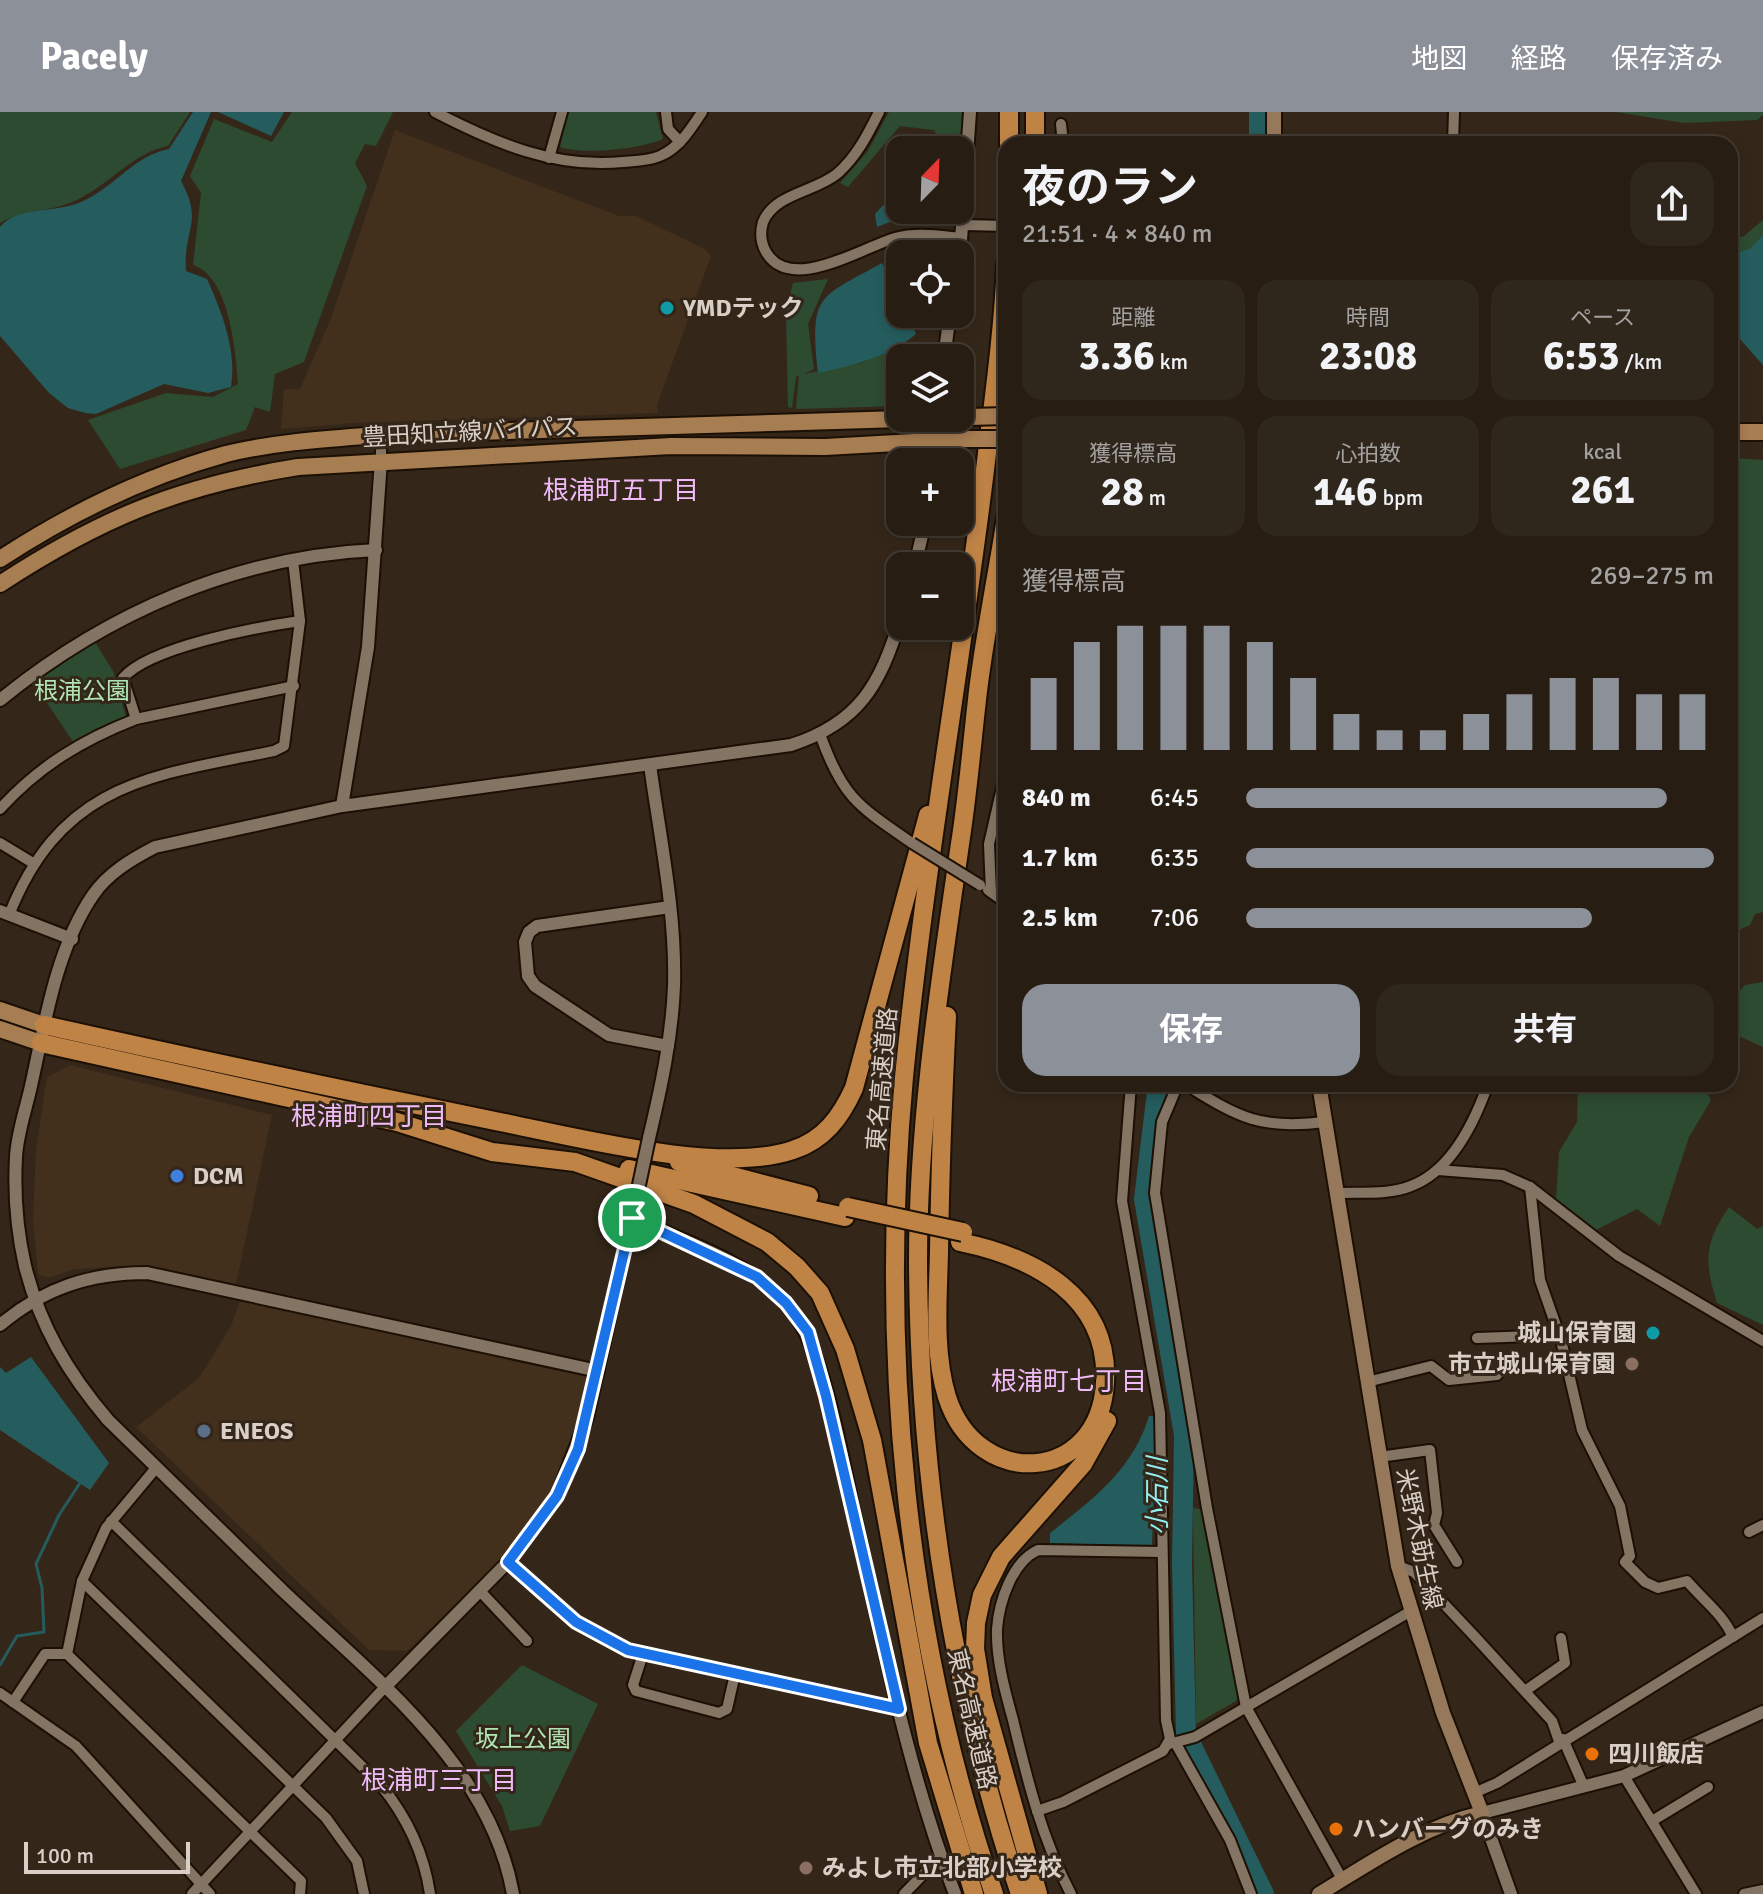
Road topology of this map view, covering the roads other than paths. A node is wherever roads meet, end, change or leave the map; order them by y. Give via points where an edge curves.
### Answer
1 (435, 112) edge
2 (562, 112) edge
3 (666, 112) edge
4 (702, 112) edge
5 (879, 112) edge
6 (970, 112) edge
7 (1009, 112) edge
8 (1035, 112) edge
9 (1274, 112) edge
10 (1454, 112) edge
11 (1061, 124) dead end
12 (1009, 136) edge
13 (1035, 136) edge
14 (1062, 136) edge
15 (1274, 136) edge
16 (1453, 136) edge
17 (680, 142) junction
18 (549, 158) junction
19 (998, 226) edge
20 (964, 232) junction
21 (963, 240) edge
22 (998, 341) edge
23 (998, 416) edge
24 (974, 417) edge
25 (886, 420) edge
26 (935, 432) edge
27 (1738, 432) edge
28 (1763, 432) edge
29 (381, 435) junction
30 (998, 439) edge
31 (935, 441) junction
32 (934, 448) edge
33 (381, 460) junction
34 (376, 550) junction
35 (0, 559) edge
36 (293, 560) junction
37 (998, 568) edge
38 (0, 584) edge
39 (300, 621) junction
40 (893, 640) edge
41 (294, 686) junction
42 (0, 700) edge
43 (136, 719) junction
44 (820, 734) junction
45 (947, 751) junction
46 (972, 762) junction
47 (650, 765) junction
48 (342, 806) junction
49 (0, 809) edge
50 (998, 809) edge
51 (0, 843) edge
52 (33, 863) junction
53 (991, 892) junction
54 (998, 897) edge
55 (670, 907) junction
56 (4, 913) edge
57 (72, 939) junction
58 (0, 1010) edge
59 (0, 1029) edge
60 (42, 1034) junction
61 (668, 1046) junction
62 (1130, 1092) edge
63 (1175, 1092) edge
64 (1199, 1092) edge
65 (1320, 1092) edge
66 (1484, 1092) edge
67 (1325, 1122) junction
68 (626, 1147) junction
69 (575, 1162) junction
70 (1438, 1170) junction
71 (1530, 1187) junction
72 (1337, 1193) junction
73 (846, 1212) junction
74 (632, 1218) junction
75 (962, 1237) junction
76 (34, 1299) junction
77 (0, 1325) edge
78 (1556, 1335) junction
79 (1477, 1338) dead end
80 (1763, 1341) edge
81 (598, 1371) junction
82 (1497, 1375) dead end
83 (1367, 1382) junction
84 (1379, 1457) junction
85 (156, 1468) junction
86 (111, 1521) junction
87 (1763, 1525) edge
88 (1749, 1532) dead end
89 (1162, 1552) junction
90 (508, 1562) junction
91 (1457, 1562) dead end
92 (1398, 1566) junction
93 (82, 1581) junction
94 (480, 1591) junction
95 (1411, 1611) junction
96 (1763, 1618) edge
97 (1733, 1637) junction
98 (1561, 1638) dead end
99 (527, 1641) dead end
100 (67, 1654) junction
101 (643, 1654) junction
102 (735, 1674) junction
103 (384, 1688) junction
104 (1525, 1691) junction
105 (0, 1693) edge
106 (13, 1702) junction
107 (1246, 1707) junction
108 (899, 1709) junction
109 (1763, 1712) edge
110 (335, 1740) junction
111 (1561, 1740) junction
112 (1176, 1744) junction
113 (1624, 1776) junction
114 (293, 1785) junction
115 (1584, 1787) junction
116 (1708, 1787) dead end
117 (1474, 1793) junction
118 (1037, 1811) junction
119 (1482, 1813) junction
120 (1652, 1821) junction
121 (249, 1831) junction
122 (940, 1857) junction
123 (1342, 1879) junction
124 (195, 1889) edge
125 (1763, 1890) edge
126 (210, 1894) edge
127 (300, 1894) edge
128 (364, 1894) edge
129 (430, 1894) edge
130 (513, 1894) edge
131 (904, 1894) edge
132 (955, 1894) edge
133 (974, 1894) edge
134 (994, 1894) edge
135 (1020, 1894) edge
136 (1038, 1894) edge
137 (1071, 1894) edge
138 (1251, 1894) edge
139 (1319, 1894) edge
140 (1511, 1894) edge
141 (1696, 1894) edge
142 (1744, 1894) edge

1 - 18 street
2 - 18 street
3 - 17 street via 668,129
4 - 17 street
5 - 20 street via 839,172 770,211 761,232 766,254 784,268 803,271 896,238
6 - 20 street
7 - 12 highway
8 - 13 highway
9 - 15 main road
10 - 16 street
11 - 14 street
17 - 18 street via 648,159 589,165
19 - 20 street
20 - 21 street
22 - 45 highway, 東名高速道路
23 - 24 main road, bridge
25 - 29 main road, 豊田知立線バイパス
26 - 31 street
27 - 28 main road
29 - 33 street
29 - 35 main road, 豊田知立線バイパス via 297,441 212,459 108,498
30 - 31 main road, 豊田知立線バイパス, bridge
31 - 32 street
31 - 33 main road, 豊田知立線バイパス via 671,446
33 - 34 street
33 - 38 main road, 豊田知立線バイパス via 267,472 173,495 112,518
34 - 36 street
34 - 48 street via 362,694
36 - 39 street
36 - 42 street via 220,578 145,607 70,648
37 - 46 highway, 東名高速道路
39 - 41 street
39 - 43 street via 212,639 134,668 123,678
40 - 44 street via 871,690 848,716
41 - 43 street
41 - 52 street via 281,748 152,775 110,794 70,821
43 - 49 street via 58,757
44 - 47 street via 779,747
44 - 53 street, bridge via 834,775 849,796
45 - 68 highway via 863,1063 843,1113 820,1137 768,1156
45 - 134 highway, 東名高速道路 via 904,1078 896,1355 915,1550 931,1647 972,1826
46 - 75 highway via 947,1011 939,1356 954,1413 981,1449 1008,1462 1054,1460 1089,1432 1102,1404 1105,1372 1095,1327 1066,1287 1038,1267
46 - 135 highway, 東名高速道路 via 936,1010 924,1141 918,1259 921,1347 938,1545 952,1633 973,1742
47 - 48 street
47 - 55 street
48 - 57 street via 155,847 100,886
50 - 53 street via 989,844
51 - 52 street
52 - 56 street
53 - 54 street
55 - 61 street via 674,987
55 - 61 street via 537,926 525,942 528,976 543,993 609,1035
56 - 57 street
57 - 60 street
58 - 60 main road
59 - 60 main road
60 - 68 highway
60 - 69 highway via 397,1122 492,1152
60 - 76 street via 16,1154 16,1212
61 - 74 street, bridge
62 - 89 street via 1122,1201 1160,1413
63 - 107 street via 1162,1122 1155,1193
64 - 67 street via 1267,1125
65 - 67 main road, 米野木莇生線
66 - 70 street
67 - 72 main road, 米野木莇生線
68 - 73 highway
69 - 73 highway
69 - 133 highway via 694,1204 767,1242 820,1293 845,1349 872,1440 928,1743
70 - 71 street via 1503,1175
70 - 72 street via 1409,1187
71 - 78 street via 1540,1280
71 - 80 street via 1619,1256
72 - 83 main road, 米野木莇生線
73 - 75 highway, bridge
74 - 81 street
74 - 108 street via 757,1277 808,1332
75 - 136 highway via 1011,1245 1063,1271 1091,1300 1109,1337 1115,1377 1105,1426 1083,1464 996,1566 979,1608 975,1649 997,1756
76 - 77 street
76 - 81 street via 93,1276 147,1273
76 - 85 street via 74,1378
78 - 79 street
78 - 97 street via 1582,1430 1620,1506 1630,1556 1625,1562 1658,1588 1687,1581 1724,1616
81 - 90 street via 568,1474
82 - 83 street via 1449,1380 1431,1366
83 - 84 main road, 米野木莇生線
84 - 91 street via 1430,1450 1434,1525
84 - 92 main road, 米野木莇生線
85 - 86 street
85 - 103 street
86 - 93 street
86 - 110 street
87 - 88 street
89 - 112 street
89 - 118 street via 1038,1550 1014,1575 1000,1611 999,1659
90 - 94 street
90 - 101 street via 576,1622
92 - 95 main road, 米野木莇生線
92 - 104 street via 1414,1572
93 - 100 street
93 - 114 street
94 - 99 street
94 - 103 street
95 - 107 street
95 - 117 main road, 米野木莇生線
96 - 97 street
97 - 111 street
98 - 104 street via 1565,1663
100 - 106 street via 45,1654
100 - 121 street
101 - 102 street
101 - 102 street via 633,1685 636,1691 719,1713 727,1709
102 - 108 street
103 - 110 street
103 - 130 street via 448,1755 468,1784 487,1816
104 - 111 street
105 - 106 street
106 - 124 street via 76,1746
107 - 112 street
107 - 123 street
108 - 122 street
109 - 113 street
110 - 114 street
110 - 129 street via 399,1808 423,1861
111 - 115 street
111 - 117 street
112 - 118 street
112 - 138 street via 1230,1840
113 - 115 street
113 - 120 street
114 - 121 street
114 - 128 street via 345,1840 357,1861
115 - 119 street
116 - 120 street
117 - 119 main road, 米野木莇生線
118 - 137 street
119 - 123 main road via 1423,1833
119 - 140 street
120 - 141 street
121 - 124 street
121 - 127 street via 301,1881
122 - 131 street
122 - 132 street
123 - 139 main road
124 - 126 street
125 - 142 street

